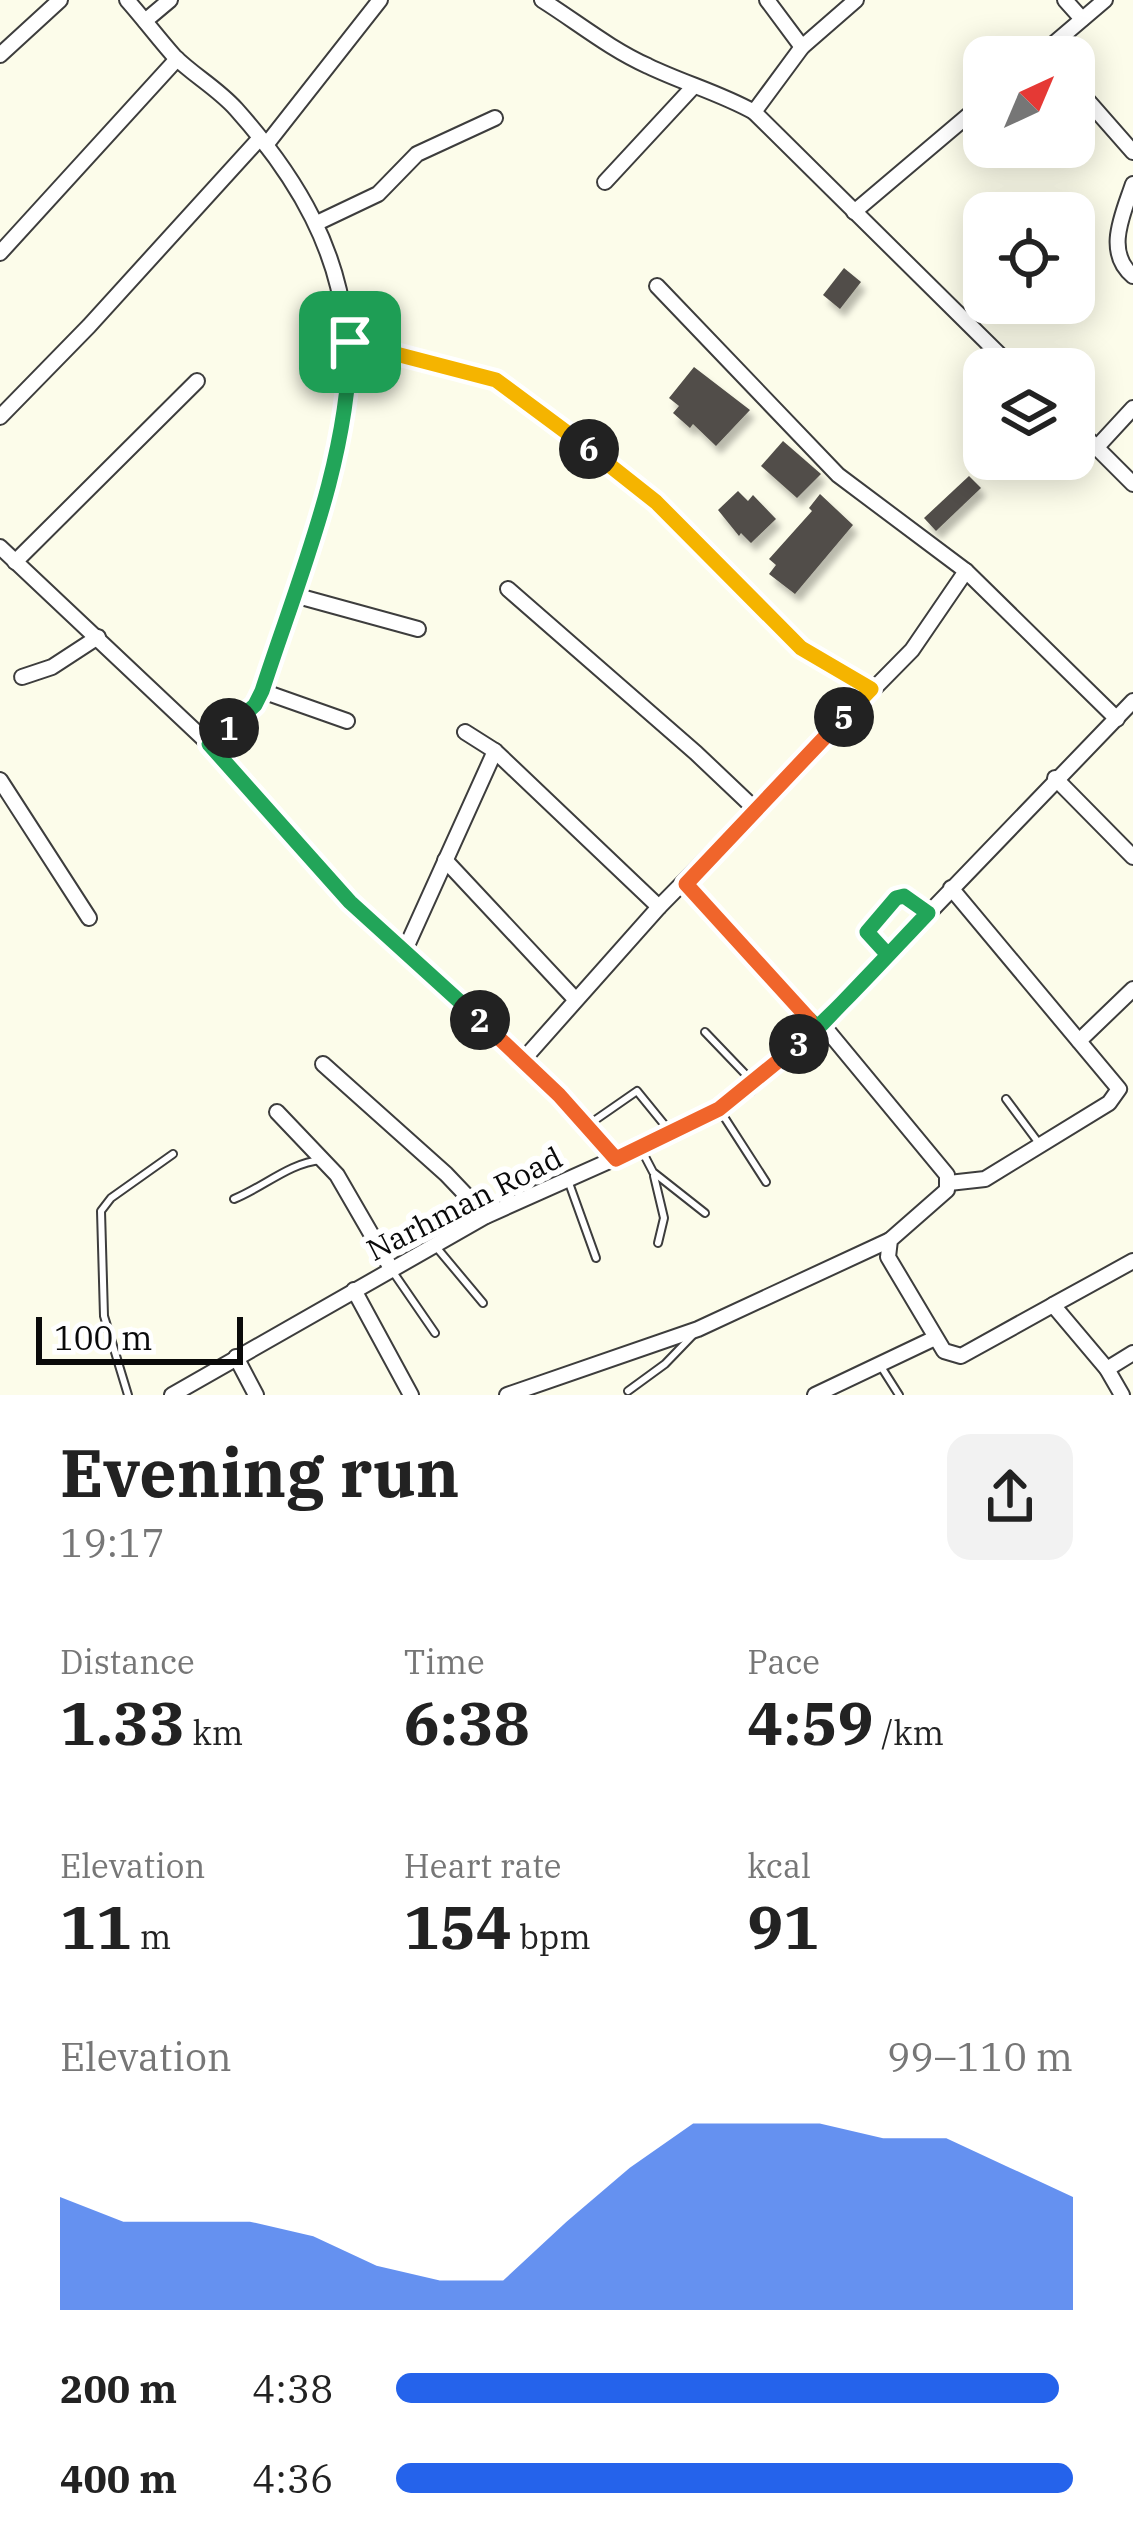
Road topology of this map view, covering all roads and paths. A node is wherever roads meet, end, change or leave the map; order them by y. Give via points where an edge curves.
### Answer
1 (60, 0) edge
2 (127, 0) edge
3 (170, 0) edge
4 (380, 0) edge
5 (542, 0) edge
6 (767, 0) edge
7 (856, 0) edge
8 (1065, 0) edge
9 (1105, 0) edge
10 (1082, 19) junction
11 (146, 21) junction
12 (1064, 36) edge
13 (802, 47) junction
14 (0, 55) edge
15 (177, 59) junction
16 (694, 86) junction
17 (1095, 109) edge
18 (754, 112) junction
19 (495, 118) dead end
20 (963, 120) edge
21 (263, 142) junction
22 (1133, 152) edge
23 (605, 182) dead end
24 (1133, 184) edge
25 (854, 212) junction
26 (316, 223) junction
27 (0, 253) edge
28 (1133, 277) edge
29 (657, 286) dead end
30 (350, 342) junction
31 (993, 348) edge
32 (197, 381) dead end
33 (1133, 408) edge
34 (0, 417) edge
35 (1096, 447) joint
36 (1133, 484) edge
37 (0, 547) edge
38 (15, 562) junction
39 (966, 571) junction
40 (508, 589) dead end
41 (294, 595) junction
42 (418, 629) dead end
43 (98, 637) junction
44 (22, 676) dead end
45 (871, 689) junction
46 (262, 691) junction
47 (1133, 701) edge
48 (1117, 718) junction
49 (347, 721) dead end
50 (465, 732) dead end
51 (209, 744) junction
52 (495, 751) junction
53 (1055, 778) junction
54 (0, 780) edge
55 (755, 809) junction
56 (1133, 857) edge
57 (445, 860) junction
58 (686, 884) junction
59 (951, 888) junction
60 (659, 908) junction
61 (928, 913) junction
62 (89, 918) dead end
63 (405, 950) junction
64 (888, 955) junction
65 (1133, 989) edge
66 (575, 999) junction
67 (820, 1026) junction
68 (705, 1032) dead end
69 (1079, 1041) junction
70 (523, 1060) junction
71 (323, 1064) dead end
72 (754, 1084) junction
73 (1006, 1099) dead end
74 (719, 1109) junction
75 (277, 1112) dead end
76 (588, 1125) junction
77 (672, 1134) junction
78 (1040, 1145) junction
79 (640, 1149) junction
80 (173, 1154) dead end
81 (616, 1159) junction
82 (324, 1160) junction
83 (653, 1172) junction
84 (568, 1180) junction
85 (766, 1182) dead end
86 (949, 1183) junction
87 (234, 1199) dead end
88 (705, 1213) dead end
89 (486, 1216) junction
90 (890, 1240) junction
91 (658, 1243) dead end
92 (434, 1245) junction
93 (596, 1258) dead end
94 (1133, 1261) edge
95 (392, 1270) junction
96 (354, 1290) junction
97 (483, 1303) dead end
98 (1053, 1305) junction
99 (698, 1329) junction
100 (435, 1333) dead end
101 (935, 1338) junction
102 (1133, 1353) edge
103 (236, 1357) junction
104 (880, 1365) junction
105 (1107, 1369) junction
106 (628, 1391) dead end
107 (128, 1395) edge
108 (172, 1395) edge
109 (256, 1395) edge
110 (411, 1395) edge
111 (507, 1395) edge
112 (815, 1395) edge
113 (899, 1395) edge
114 (1122, 1395) edge

1 - 14 street
2 - 11 street
3 - 11 street
4 - 21 street
5 - 16 street via 613,48
6 - 13 street
7 - 13 street
8 - 10 street
9 - 10 street
10 - 12 street
11 - 15 street
13 - 18 street
15 - 21 street
15 - 27 street
16 - 18 street
16 - 23 street
17 - 22 street
18 - 25 street
19 - 26 street via 417,154 378,194
20 - 25 street
21 - 26 street
21 - 34 street
24 - 28 street via 1116,240
25 - 31 street
26 - 30 street
29 - 39 street via 838,476
30 - 41 street via 321,520
30 - 45 street via 496,380 656,502 801,648
32 - 38 street
33 - 35 street
35 - 36 street
37 - 38 street
38 - 43 street
39 - 45 street via 912,650
39 - 48 street
40 - 55 street
41 - 42 street
41 - 46 street
43 - 44 street
43 - 51 street
45 - 55 street
46 - 49 street
46 - 51 street
47 - 48 street, Narhman Road
48 - 53 street, Narhman Road
50 - 52 street
51 - 63 street via 350,902
52 - 57 street
52 - 60 street
53 - 56 street
53 - 59 street, Narhman Road
54 - 62 street
55 - 58 street
57 - 63 street
57 - 66 street
58 - 60 street
58 - 67 path
59 - 61 street, Narhman Road
59 - 69 street
60 - 66 street
61 - 64 street, Narhman Road
61 - 64 lane via 896,898 867,932
63 - 70 street
64 - 67 street, Narhman Road
65 - 69 street
66 - 70 street
67 - 72 street, Narhman Road
67 - 86 street
68 - 72 lane
69 - 78 street via 1119,1089
70 - 76 street
71 - 89 street
72 - 74 street, Narhman Road
73 - 78 lane
74 - 77 street, Narhman Road
74 - 85 lane
75 - 82 street
76 - 77 lane via 637,1090
76 - 81 street
77 - 79 street, Narhman Road
78 - 86 street via 985,1179
79 - 81 street, Narhman Road
79 - 83 lane
80 - 107 lane via 101,1211 104,1316
81 - 84 street, Narhman Road
82 - 87 lane via 300,1162
82 - 95 street
83 - 88 lane
83 - 91 lane via 664,1218
84 - 89 street, Narhman Road
84 - 93 lane
86 - 90 street
89 - 92 street, Narhman Road
90 - 99 street
90 - 101 street via 888,1257
92 - 95 street, Narhman Road
92 - 97 lane
94 - 98 street
95 - 96 street, Narhman Road
95 - 100 lane
96 - 103 street, Narhman Road
96 - 110 street
98 - 101 street via 961,1356
98 - 105 street
99 - 106 lane
99 - 111 street
101 - 104 street
102 - 105 street
103 - 108 street, Narhman Road
103 - 109 street
104 - 112 street
104 - 113 lane
105 - 114 street

